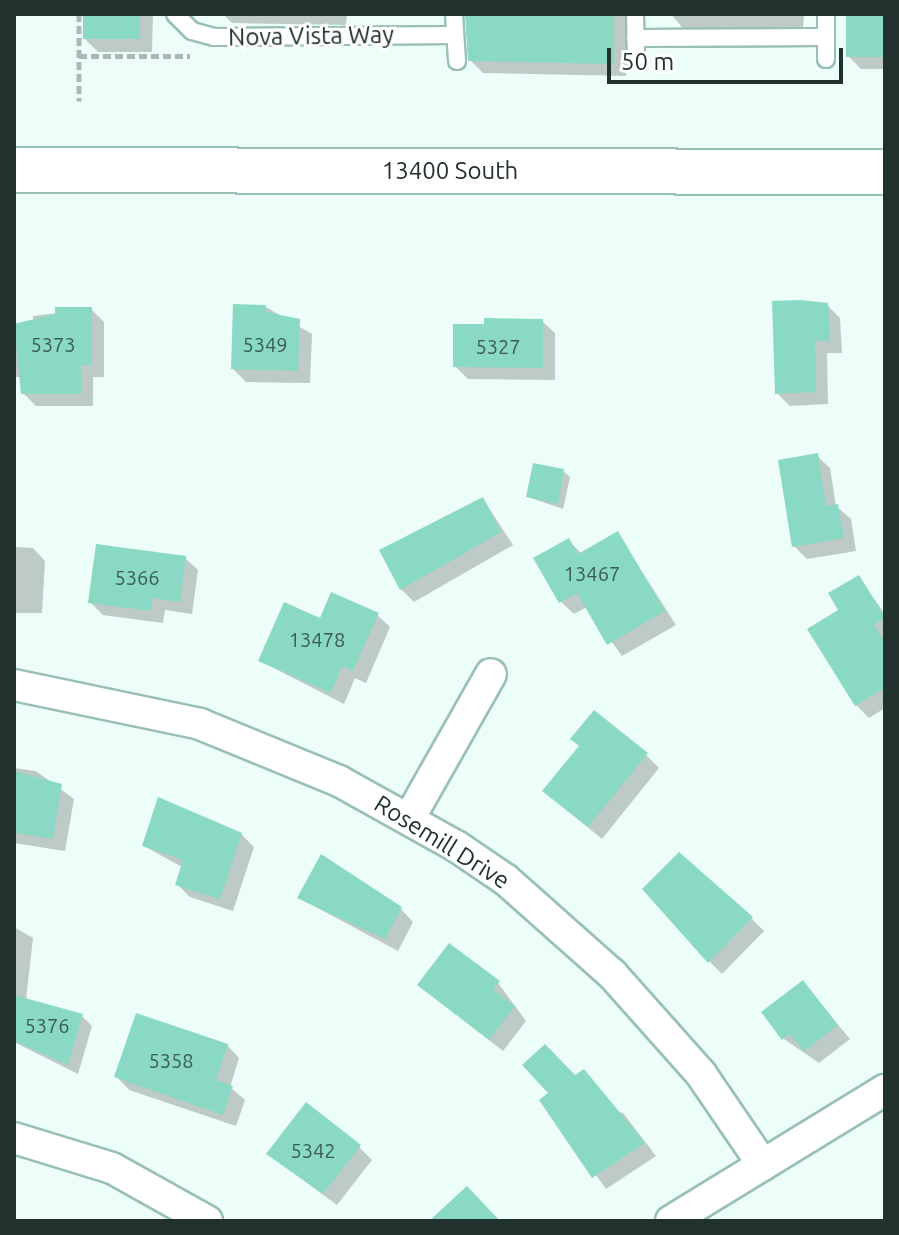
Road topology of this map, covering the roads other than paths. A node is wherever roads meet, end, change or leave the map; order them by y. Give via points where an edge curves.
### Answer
1 (175, 14) edge
2 (454, 14) edge
3 (635, 14) edge
4 (826, 14) edge
5 (455, 35) junction
6 (826, 37) junction
7 (635, 38) junction
8 (636, 59) dead end
9 (826, 59) dead end
10 (457, 61) dead end
11 (14, 170) edge
12 (885, 172) edge
13 (491, 674) dead end
14 (14, 685) edge
15 (410, 817) junction
16 (885, 1090) edge
17 (14, 1138) edge
18 (763, 1165) junction
19 (207, 1221) edge
20 (671, 1221) edge

1 - 5 lane, Nova Vista Way via 192,31 214,37
2 - 5 lane
3 - 7 lane
4 - 6 lane
5 - 10 lane
6 - 7 lane
6 - 9 lane
7 - 8 lane
11 - 12 main road, 13400 South
13 - 15 street
14 - 15 street, Rosemill Drive via 200,724
15 - 18 street, Rosemill Drive via 506,880 612,974 701,1074
16 - 18 street
17 - 19 street via 112,1168
18 - 20 street

